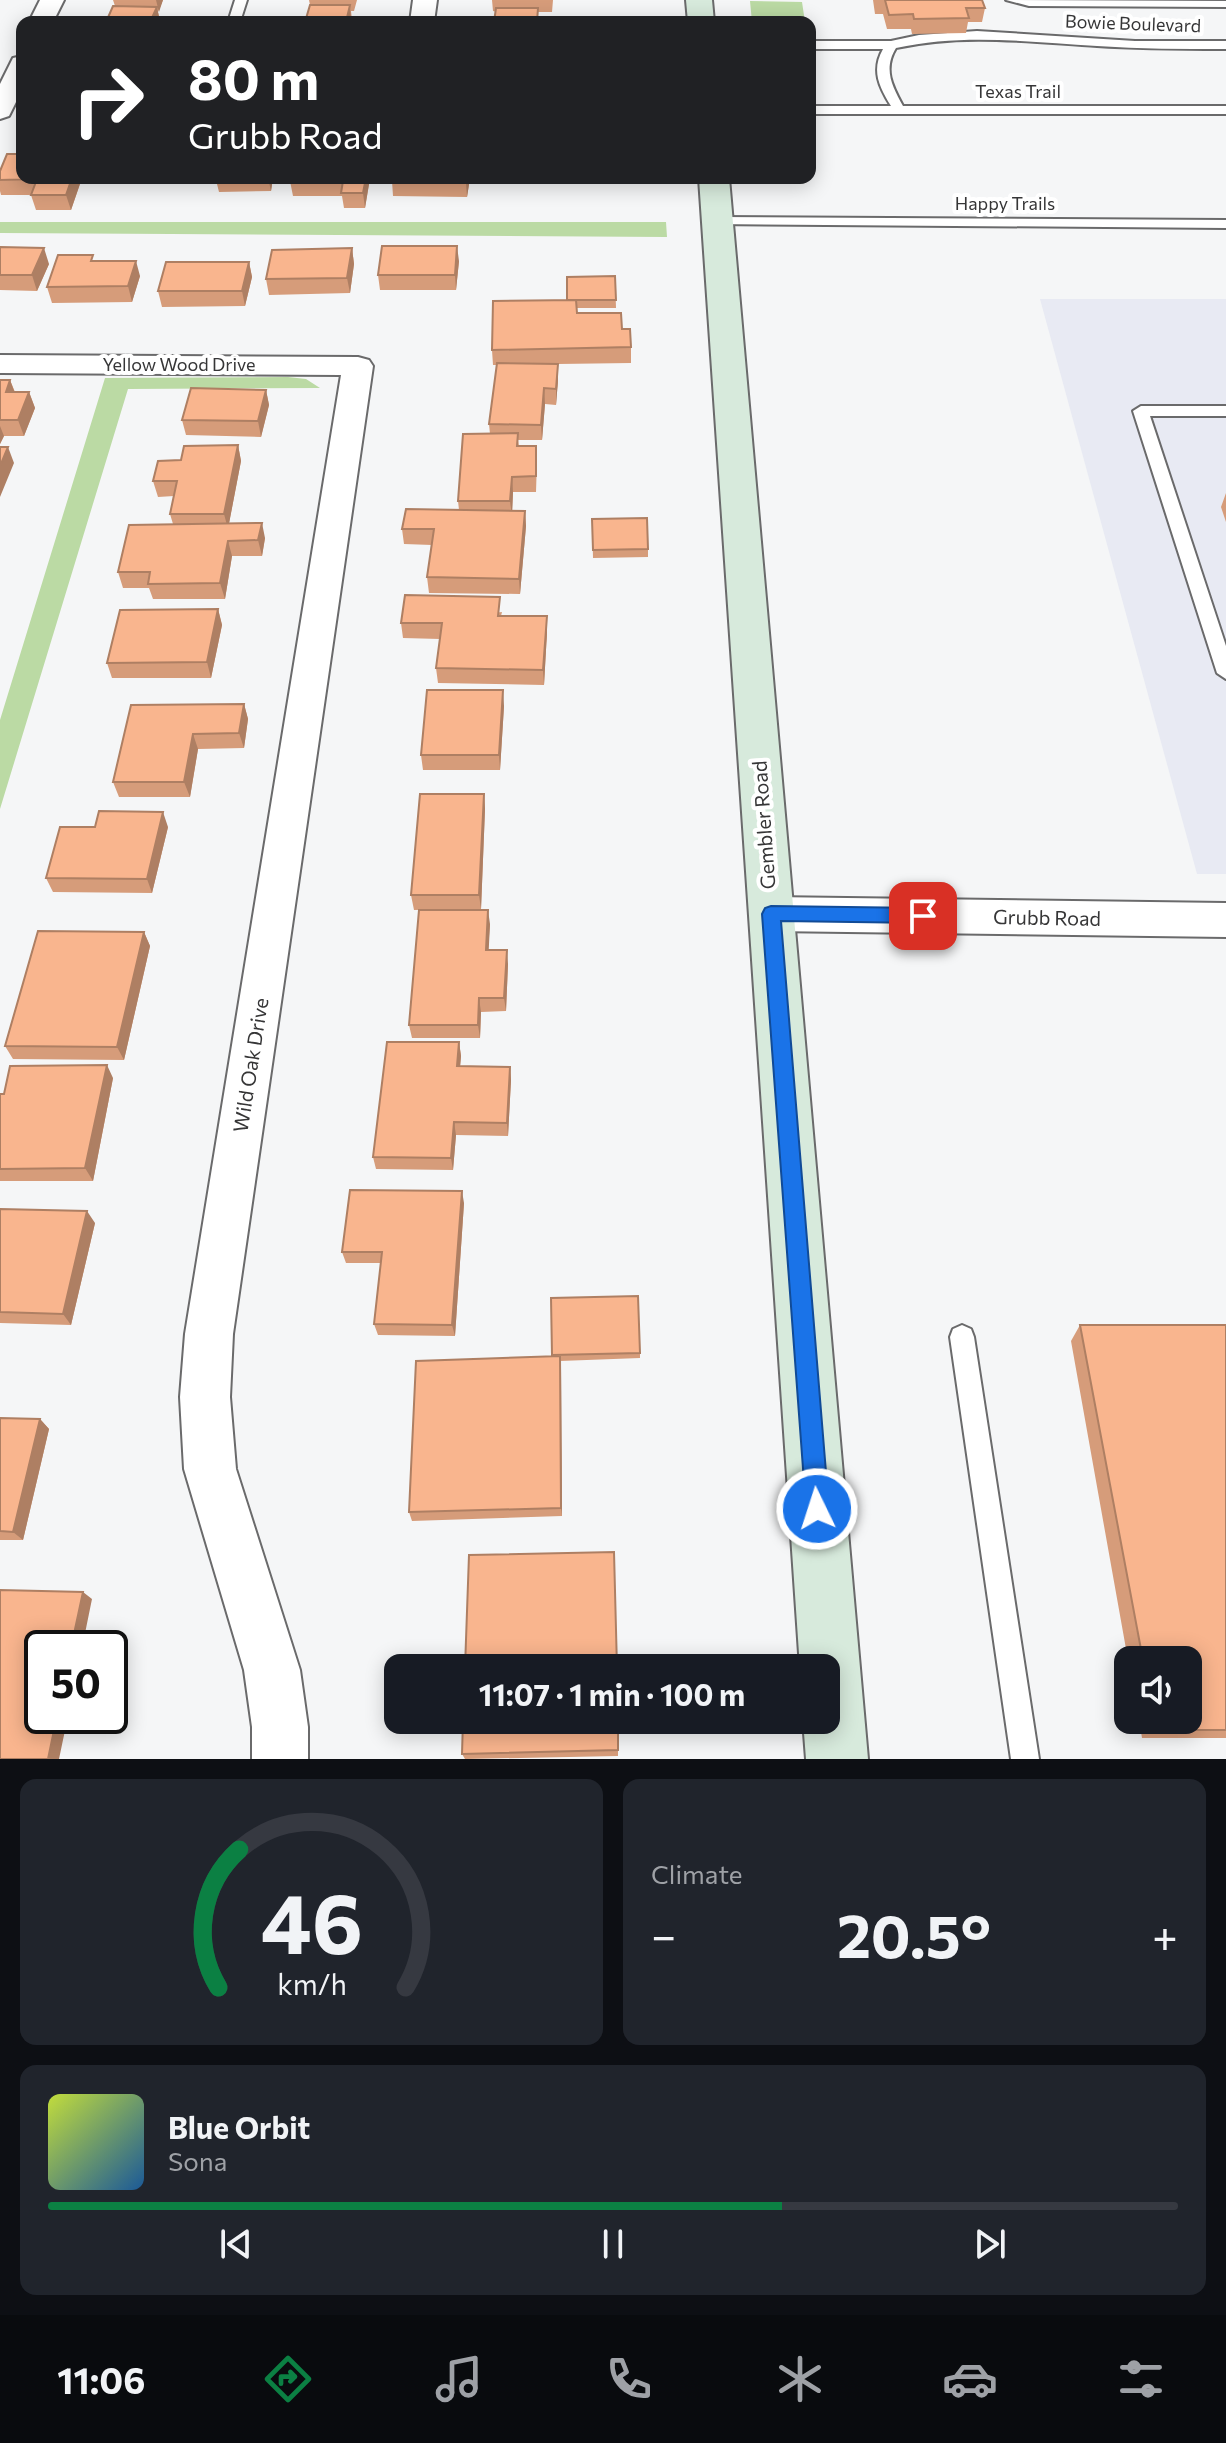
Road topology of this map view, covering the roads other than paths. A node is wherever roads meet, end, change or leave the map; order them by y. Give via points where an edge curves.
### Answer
1 (1012, 0) edge
2 (1197, 2) edge
3 (1226, 4) edge
4 (1029, 12) edge
5 (1040, 38) junction
6 (816, 45) edge
7 (891, 45) junction
8 (1226, 45) edge
9 (16, 76) edge
10 (816, 110) edge
11 (899, 110) junction
12 (1226, 110) edge
13 (0, 111) edge
14 (715, 199) edge
15 (1226, 224) edge
16 (0, 364) edge
17 (358, 366) joint
18 (1226, 411) edge
19 (1226, 673) edge
20 (771, 914) junction
21 (1226, 920) edge
22 (962, 1337) dead end
23 (280, 1759) edge
24 (837, 1759) edge
25 (1025, 1759) edge

1 - 4 lane
2 - 3 lane
2 - 4 lane
4 - 5 lane
5 - 7 lane, Bowie Boulevard via 938,37
5 - 8 lane, Bowie Boulevard
6 - 7 lane, Bowie Boulevard
7 - 11 lane via 881,63 881,80
9 - 13 street
10 - 11 lane, Texas Trail
11 - 12 lane, Texas Trail
14 - 15 lane, Happy Trails via 783,221
14 - 20 main road, Gembler Road
16 - 17 street, Yellow Wood Drive
17 - 23 street, Wild Oak Drive via 209,1334 205,1397 210,1469 272,1670
18 - 19 lane via 1141,411
20 - 21 street, Grubb Road
20 - 24 main road, Gembler Road
22 - 25 lane

